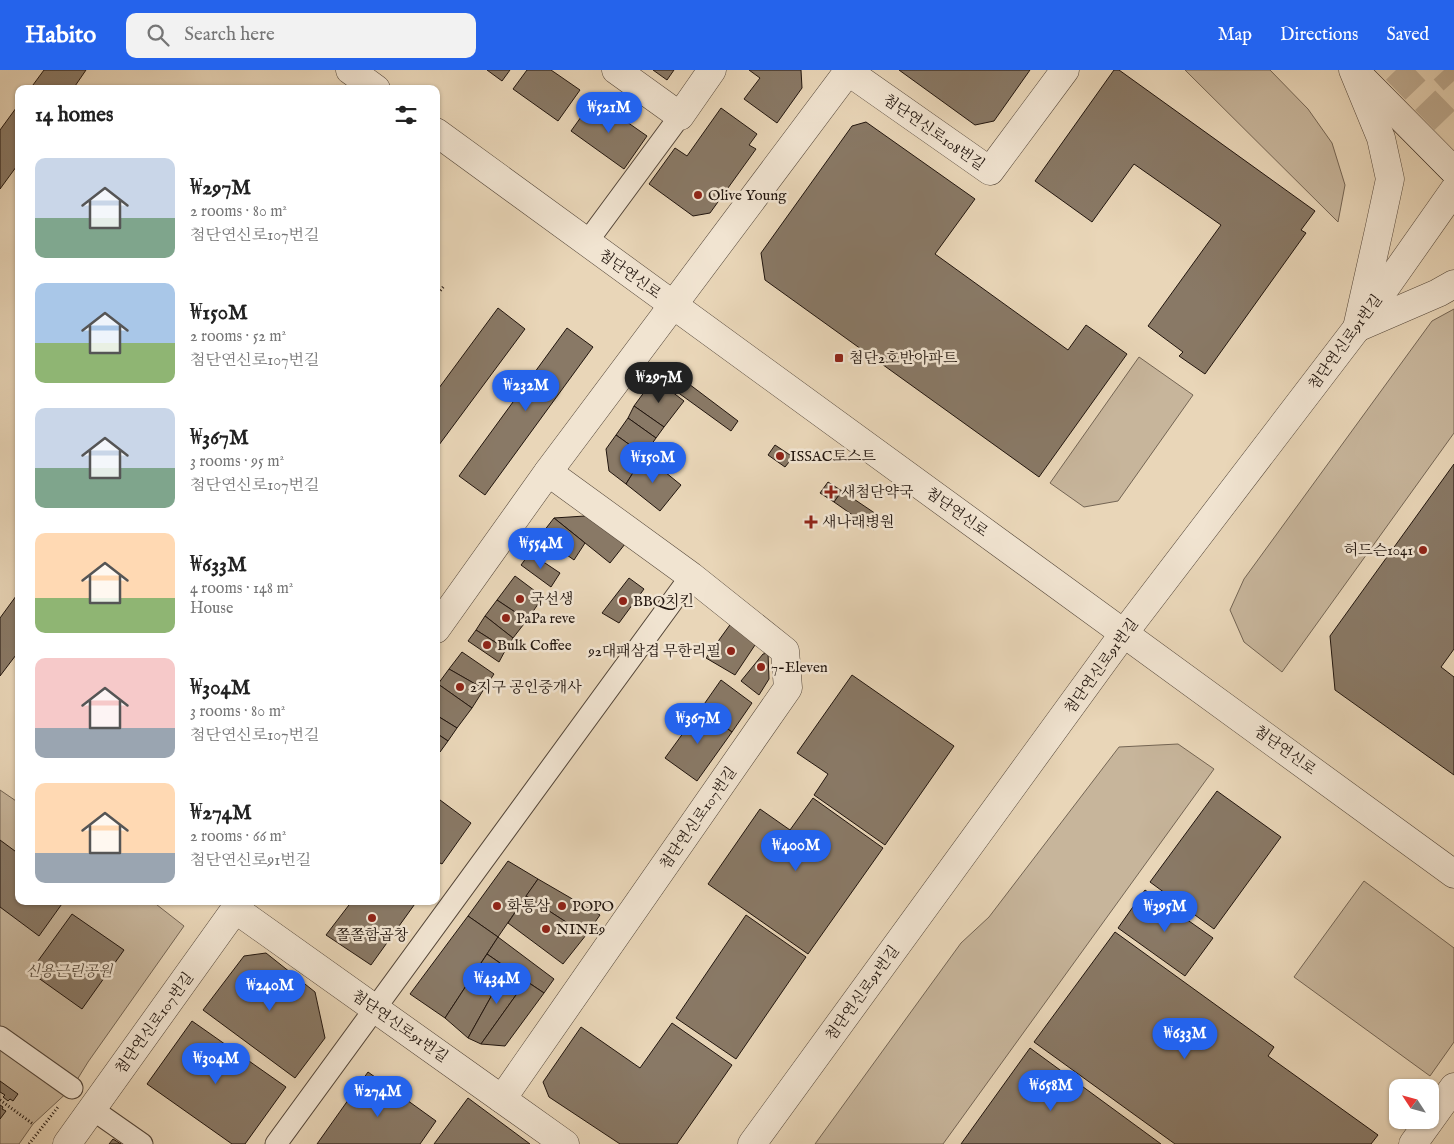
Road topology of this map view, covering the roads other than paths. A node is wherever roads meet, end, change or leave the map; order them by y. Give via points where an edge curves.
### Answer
1 (350, 70) edge
2 (616, 70) edge
3 (712, 70) edge
4 (848, 70) edge
5 (1065, 70) edge
6 (1354, 70) edge
7 (371, 85) edge
8 (680, 116) junction
9 (440, 135) edge
10 (1454, 171) edge
11 (1454, 190) edge
12 (587, 242) junction
13 (1454, 284) edge
14 (673, 305) junction
15 (1357, 328) junction
16 (548, 472) junction
17 (691, 576) junction
18 (440, 623) edge
19 (1124, 633) junction
20 (1454, 874) edge
21 (238, 905) edge
22 (376, 1009) junction
23 (0, 1037) edge
24 (1454, 1087) edge
25 (72, 1088) road end
26 (502, 1099) junction
27 (92, 1109) junction
28 (67, 1144) edge
29 (142, 1144) edge
30 (276, 1144) edge
31 (565, 1144) edge
32 (752, 1144) edge
33 (1413, 1144) edge

1 - 7 street
2 - 8 street
3 - 8 street
4 - 5 street, 첨단연신로108번길 via 990,171
4 - 14 street, 첨단연신로108번길
6 - 10 street
6 - 15 street via 1381,138 1390,179
8 - 12 street
9 - 12 street, 첨단연신로
11 - 15 street, 첨단연신로91번길
12 - 14 street, 첨단연신로
13 - 15 street
14 - 16 street
14 - 19 street, 첨단연신로
15 - 19 street, 첨단연신로91번길
16 - 17 street, 첨단연신로107번길
16 - 18 street
17 - 22 street
17 - 26 street, 첨단연신로107번길 via 785,651 788,688
19 - 20 street, 첨단연신로
19 - 32 street, 첨단연신로91번길
21 - 22 street, 첨단연신로91번길
21 - 27 street, 첨단연신로107번길
22 - 26 street, 첨단연신로91번길
22 - 30 street
23 - 25 street
24 - 33 street
26 - 31 street, 첨단연신로91번길
27 - 28 street, 첨단연신로107번길
27 - 29 street

